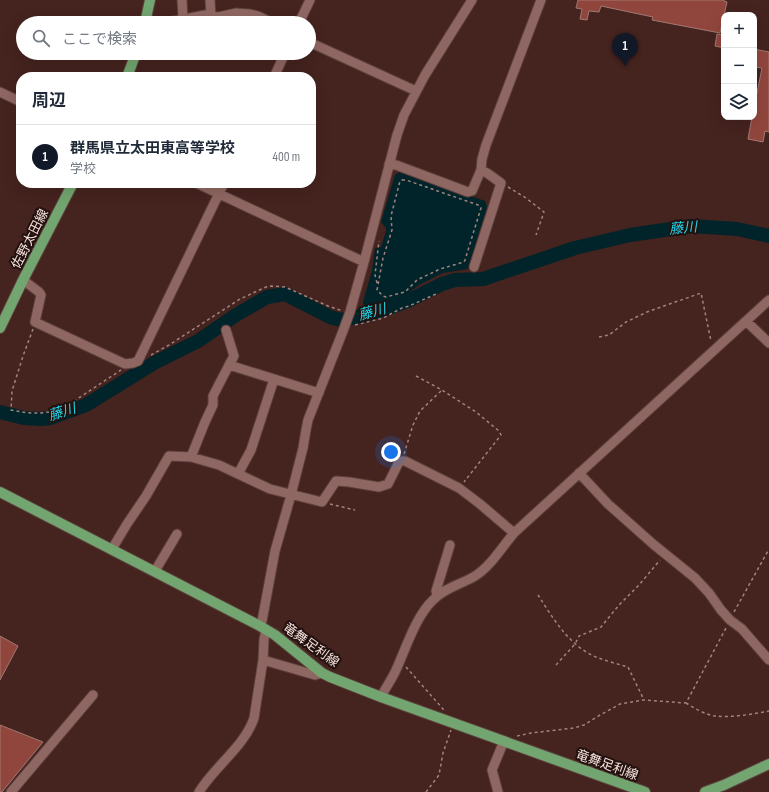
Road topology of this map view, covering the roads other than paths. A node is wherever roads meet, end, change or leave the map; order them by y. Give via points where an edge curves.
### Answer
1 (150, 0) edge
2 (182, 0) edge
3 (210, 0) edge
4 (310, 0) edge
5 (472, 0) edge
6 (541, 0) edge
7 (147, 16) edge
8 (183, 16) edge
9 (200, 16) edge
10 (210, 16) joint
11 (222, 16) edge
12 (258, 16) edge
13 (303, 16) edge
14 (316, 45) edge
15 (133, 60) edge
16 (282, 60) edge
17 (129, 72) edge
18 (276, 72) edge
19 (416, 91) junction
20 (0, 92) edge
21 (16, 100) edge
22 (389, 164) junction
23 (481, 170) junction
24 (70, 188) edge
25 (206, 188) edge
26 (221, 188) edge
27 (218, 194) junction
28 (364, 262) junction
29 (474, 267) dead end
30 (23, 280) junction
31 (769, 300) edge
32 (746, 321) junction
33 (0, 328) edge
34 (226, 330) dead end
35 (769, 343) edge
36 (229, 365) junction
37 (274, 379) junction
38 (319, 393) junction
39 (191, 457) junction
40 (579, 473) junction
41 (238, 474) junction
42 (0, 492) edge
43 (291, 495) junction
44 (514, 533) junction
45 (177, 534) dead end
46 (450, 545) dead end
47 (112, 549) junction
48 (155, 571) junction
49 (437, 596) junction
50 (263, 628) junction
51 (263, 660) junction
52 (769, 660) edge
53 (322, 672) junction
54 (93, 695) dead end
55 (381, 697) junction
56 (504, 741) junction
57 (769, 764) edge
58 (11, 792) edge
59 (199, 792) edge
60 (498, 792) edge
61 (645, 792) edge
62 (705, 792) edge

1 - 7 main road
2 - 8 street
3 - 10 street
4 - 13 street
5 - 19 street
6 - 23 street via 486,145
9 - 10 street
11 - 12 street via 236,13
14 - 19 street
15 - 17 main road
16 - 18 street
19 - 22 street via 404,115
20 - 21 street
22 - 23 street via 468,192 472,191
22 - 28 street
23 - 29 street via 501,183
24 - 30 main road, 佐野太田線
25 - 27 street
26 - 27 street
27 - 28 street
27 - 30 street via 138,361 125,364 35,322 41,295
28 - 38 street via 345,326
30 - 33 main road, 佐野太田線
31 - 32 street
32 - 35 street
32 - 40 street
34 - 36 street via 234,356
36 - 37 street
36 - 39 street via 213,396 213,405
37 - 38 street
37 - 41 street via 252,450
38 - 43 street via 308,420
39 - 41 street via 219,465
39 - 47 street via 169,456
40 - 44 street
40 - 52 street via 608,504 695,578 730,620 742,629
41 - 43 street via 270,489
42 - 47 main road, 竜舞足利線
43 - 44 street via 322,502 336,481 380,487 388,484 399,462 405,461 459,488
43 - 50 street via 275,551 262,621
44 - 49 street via 482,571
45 - 48 street
46 - 49 street via 436,591
47 - 48 main road, 竜舞足利線
48 - 50 main road, 竜舞足利線
49 - 55 street via 423,612
50 - 51 street
50 - 53 main road, 竜舞足利線
51 - 53 street via 315,675
51 - 59 street via 254,718 249,730
53 - 55 main road, 竜舞足利線
54 - 58 street
55 - 56 main road, 竜舞足利線
56 - 60 street via 492,770
56 - 61 main road, 竜舞足利線
57 - 62 main road

